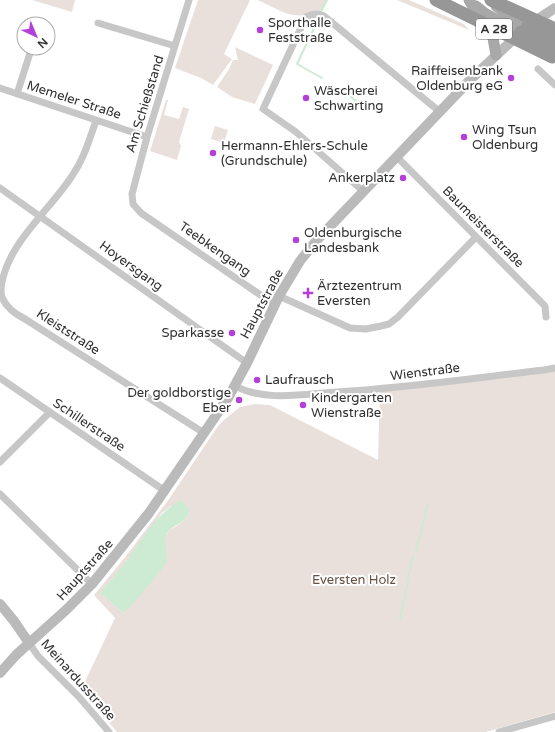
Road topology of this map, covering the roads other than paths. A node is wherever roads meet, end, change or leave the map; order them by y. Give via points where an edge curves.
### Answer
1 (189, 0) edge
2 (436, 0) edge
3 (490, 0) edge
4 (470, 2) edge
5 (555, 8) edge
6 (98, 23) dead end
7 (525, 29) junction
8 (555, 29) edge
9 (555, 39) edge
10 (175, 46) junction
11 (555, 52) edge
12 (496, 55) junction
13 (29, 56) edge
14 (555, 59) edge
15 (538, 69) dead end
16 (555, 85) edge
17 (0, 88) edge
18 (17, 94) junction
19 (440, 112) junction
20 (96, 121) junction
21 (147, 137) junction
22 (397, 157) junction
23 (0, 188) edge
24 (364, 192) junction
25 (141, 213) joint
26 (40, 215) junction
27 (476, 237) junction
28 (277, 300) junction
29 (546, 317) dead end
30 (247, 364) junction
31 (555, 368) edge
32 (0, 378) edge
33 (235, 386) junction
34 (50, 412) junction
35 (204, 433) junction
36 (0, 462) edge
37 (165, 491) junction
38 (0, 494) edge
39 (92, 584) junction
40 (0, 604) edge
41 (29, 643) junction
42 (0, 673) edge
43 (555, 716) edge
44 (109, 732) edge
45 (499, 732) edge

1 - 10 street, Am Schießstand
2 - 14 highway, A 28, bridge
3 - 7 main road
3 - 8 highway, A 28, bridge
4 - 7 main road via 486,14
4 - 12 main road via 493,38
5 - 7 street, Hauptstraße
6 - 10 street
7 - 9 highway
7 - 11 highway
7 - 12 street, Hauptstraße
10 - 21 street, Am Schießstand
12 - 19 street, Hauptstraße
13 - 18 street, Memeler Straße
15 - 16 street
17 - 18 street, Memeler Straße
18 - 20 street, Memeler Straße
19 - 22 street, Hauptstraße
19 - 24 street via 320,13 311,14 305,19 263,109 296,132
20 - 21 street, Memeler Straße
20 - 26 street, Kleiststraße via 78,167 61,192
21 - 25 street, Am Schießstand via 132,194 133,204
22 - 24 street, Hauptstraße
22 - 27 street, Baumeisterstraße
23 - 26 street, Hoyersgang
24 - 28 street, Hauptstraße via 316,241
25 - 28 street, Teebkengang
26 - 30 street, Hoyersgang
26 - 35 street, Kleiststraße via 5,269 1,296 12,312
27 - 28 street, Teebkengang via 390,324 366,329 350,328
27 - 29 street, Baumeisterstraße via 545,306
28 - 30 street, Hauptstraße
30 - 33 street, Hauptstraße
31 - 33 street, Wienstraße via 380,389 297,395 253,393
32 - 34 street, Schillerstraße
33 - 35 street, Hauptstraße
34 - 36 street
34 - 37 street, Schillerstraße
35 - 37 street, Hauptstraße
37 - 39 street, Hauptstraße
38 - 39 street
39 - 41 street, Hauptstraße
40 - 41 street
41 - 42 street, Hauptstraße
41 - 44 street, Meinardusstraße
43 - 45 street

